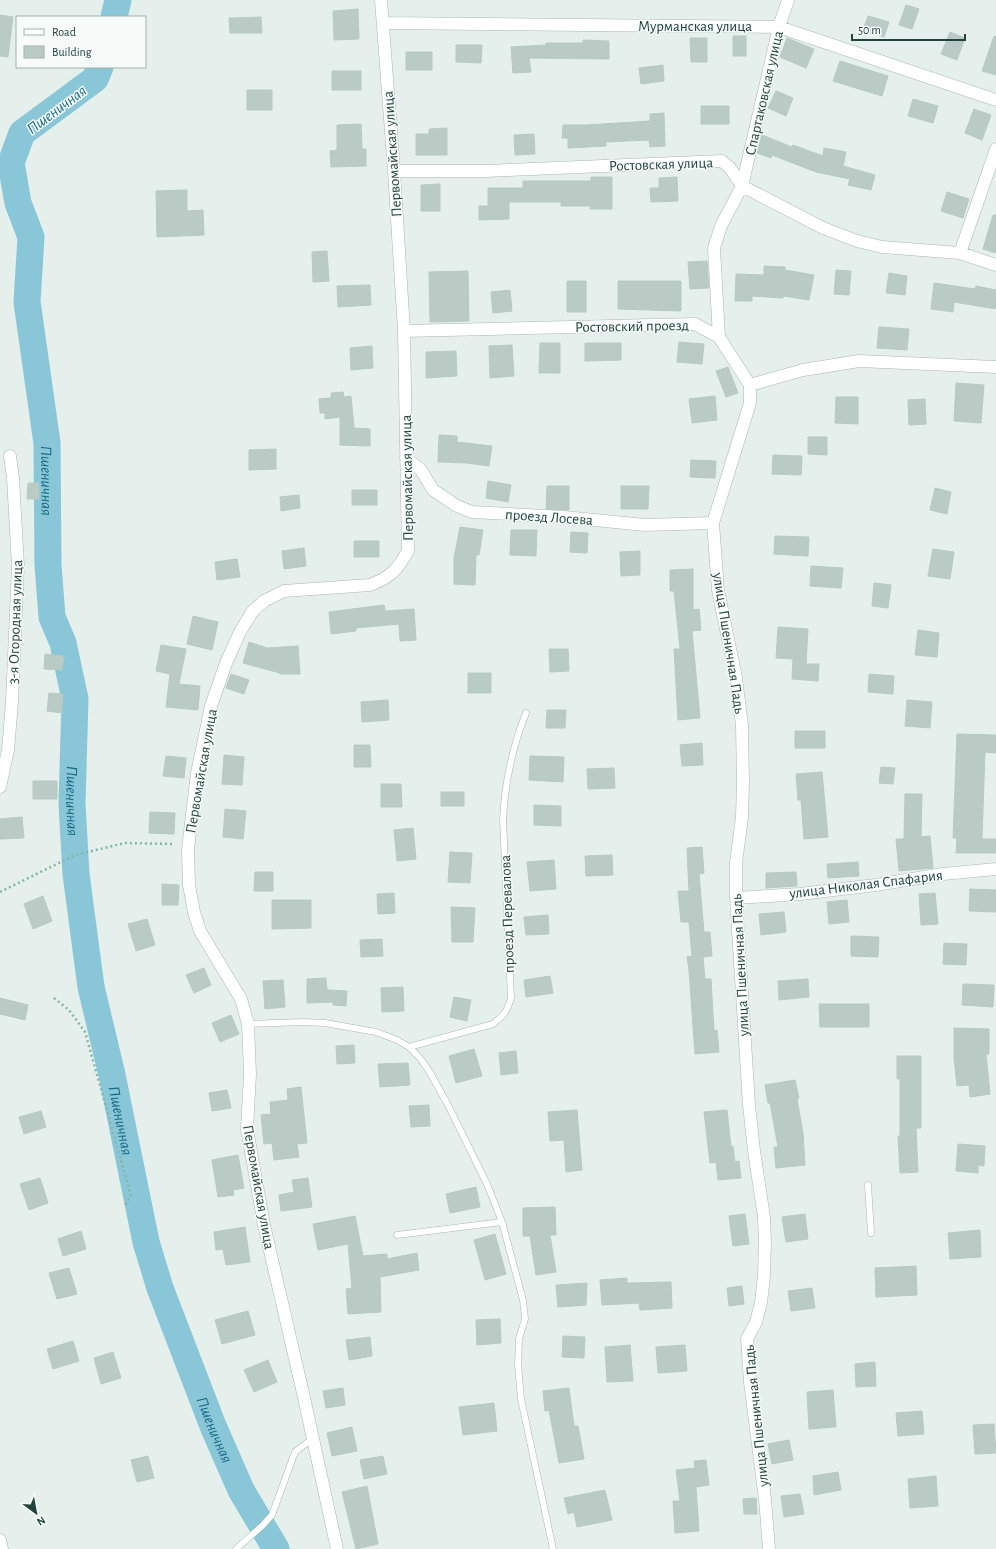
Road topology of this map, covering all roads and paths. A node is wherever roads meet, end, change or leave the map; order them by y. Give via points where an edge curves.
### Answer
1 (381, 0) edge
2 (788, 0) edge
3 (383, 24) junction
4 (779, 27) junction
5 (996, 100) edge
6 (996, 149) edge
7 (394, 171) junction
8 (742, 186) junction
9 (960, 254) junction
10 (996, 265) edge
11 (404, 331) junction
12 (719, 337) junction
13 (996, 367) edge
14 (750, 385) junction
15 (10, 456) dead end
16 (406, 458) junction
17 (713, 523) junction
18 (526, 713) dead end
19 (0, 787) edge
20 (188, 844) junction
21 (996, 869) edge
22 (0, 892) edge
23 (736, 898) junction
24 (54, 998) dead end
25 (248, 1024) junction
26 (409, 1047) junction
27 (868, 1185) dead end
28 (125, 1205) dead end
29 (502, 1222) junction
30 (871, 1233) dead end
31 (396, 1235) dead end
32 (313, 1438) junction
33 (0, 1540) edge
34 (2, 1549) edge
35 (236, 1549) edge
36 (337, 1549) edge
37 (553, 1549) edge
38 (769, 1549) edge

1 - 3 street, Первомайская улица
2 - 4 street, Спартаковская улица
3 - 4 street, Мурманская улица
3 - 7 street, Первомайская улица
4 - 5 street, Мурманская улица
4 - 8 street, Спартаковская улица
6 - 9 street
7 - 8 street, Ростовская улица via 485,171 722,161
7 - 11 street, Первомайская улица
8 - 9 street, Ростовская улица via 823,228 857,241 882,247
8 - 12 street, Спартаковская улица via 721,226 714,248
9 - 10 street, Ростовская улица
11 - 12 street, Ростовский проезд via 695,324
11 - 16 street, Первомайская улица
12 - 14 street, Ростовский проезд
13 - 14 street via 859,362 803,370
14 - 17 street, улица Пшеничная Падь via 750,403
15 - 19 street, 3-я Огородная улица via 18,566 12,702 8,750
16 - 17 street, проезд Лосева via 421,470 433,490 456,506 472,512 645,525
16 - 20 street, Первомайская улица via 408,551 392,574 370,585 284,591 264,601 252,612 240,632 211,706 197,773
17 - 23 street, улица Пшеничная Падь via 718,590 736,678 742,725 742,817 736,862
18 - 26 lane, проезд Перевалова via 514,744 504,791 511,998 508,1009 504,1016 493,1024
20 - 22 path via 125,843 75,855
20 - 25 street, Первомайская улица via 189,885 200,931 241,999
21 - 23 street, улица Николая Спафария via 808,893
23 - 38 street, улица Пшеничная Падь via 749,1104 764,1217 765,1255 761,1303 756,1322 747,1339
24 - 28 path via 69,1010 85,1032 131,1196
25 - 26 lane via 325,1023 376,1032
25 - 32 street, Первомайская улица via 250,1074 247,1129 264,1225
26 - 29 lane via 420,1058 448,1105 487,1184
27 - 30 lane
29 - 31 lane
29 - 37 lane via 523,1300 525,1319 519,1339 518,1365 521,1399
32 - 35 lane via 295,1452 272,1515
32 - 36 street, Первомайская улица
33 - 34 street

